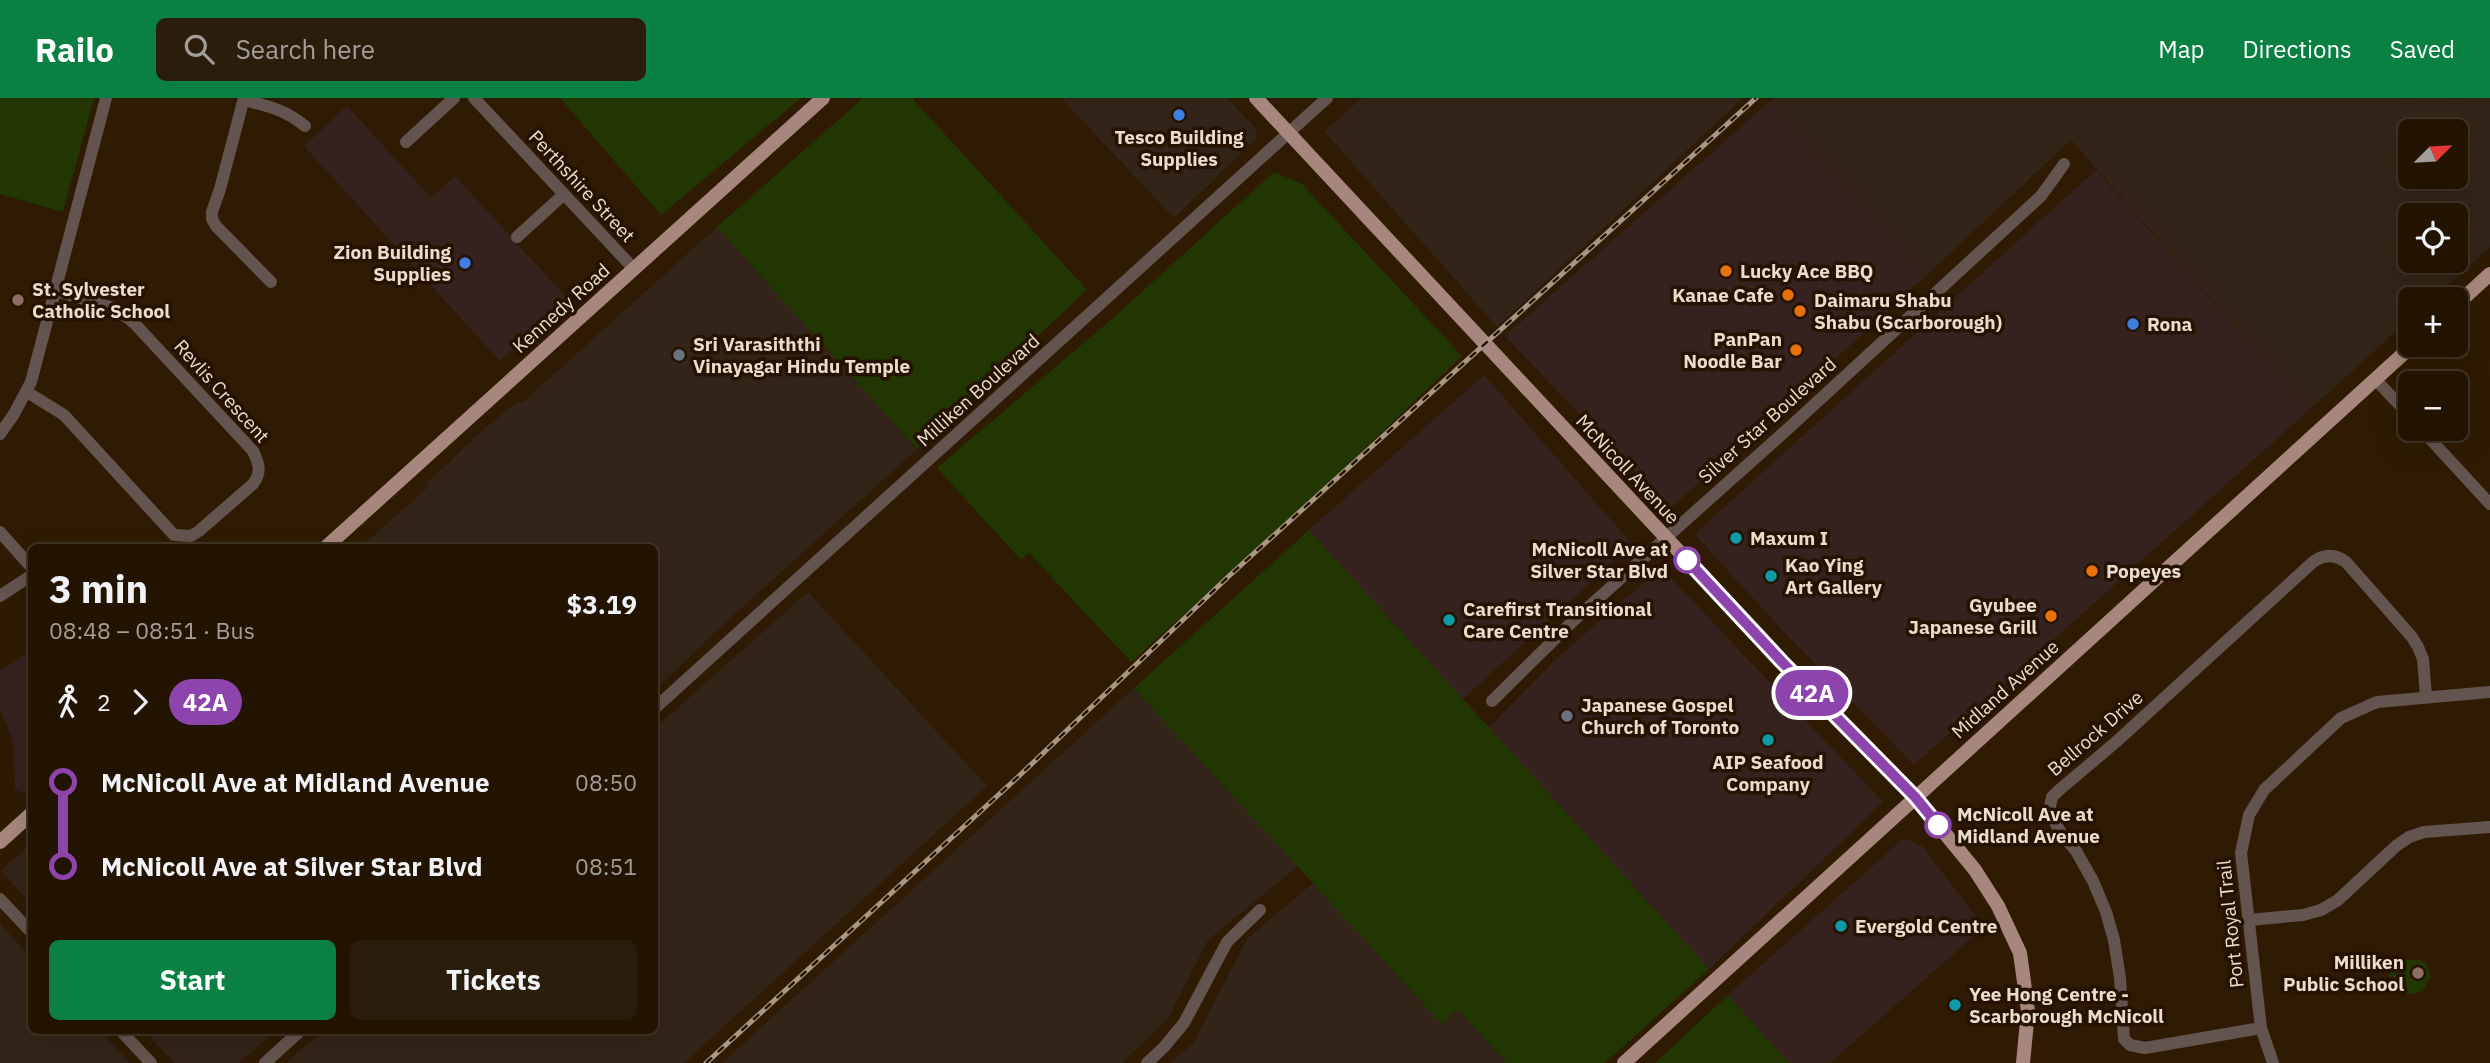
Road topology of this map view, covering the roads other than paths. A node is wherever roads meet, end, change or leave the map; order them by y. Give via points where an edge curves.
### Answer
1 (106, 98) edge
2 (454, 98) edge
3 (474, 98) edge
4 (823, 98) edge
5 (1256, 98) edge
6 (1327, 98) edge
7 (244, 99) edge
8 (305, 125) dead end
9 (1288, 133) junction
10 (406, 142) dead end
11 (2064, 164) dead end
12 (563, 195) junction
13 (517, 237) dead end
14 (634, 269) junction
15 (2490, 274) edge
16 (271, 282) dead end
17 (56, 291) junction
18 (2468, 294) edge
19 (2400, 357) edge
20 (2375, 380) junction
21 (27, 392) junction
22 (2398, 404) edge
23 (0, 434) edge
24 (2432, 441) edge
25 (2490, 504) edge
26 (0, 532) edge
27 (1666, 537) junction
28 (329, 544) edge
29 (28, 564) edge
30 (28, 578) edge
31 (0, 596) edge
32 (2490, 692) edge
33 (2426, 697) junction
34 (1492, 701) dead end
35 (658, 705) edge
36 (1915, 797) junction
37 (28, 817) edge
38 (2490, 827) edge
39 (0, 842) edge
40 (0, 899) edge
41 (1260, 910) dead end
42 (2249, 920) junction
43 (28, 929) edge
44 (2261, 1028) junction
45 (124, 1034) edge
46 (297, 1034) edge
47 (151, 1063) edge
48 (264, 1063) edge
49 (1147, 1063) edge
50 (1624, 1063) edge
51 (2022, 1063) edge
52 (2273, 1063) edge

1 - 17 street
2 - 10 street
3 - 12 street, Perthshire Street
4 - 14 main road, Kennedy Road
5 - 9 main road, McNicoll Avenue
6 - 9 street, Milliken Boulevard
7 - 8 street via 289,113
7 - 16 street via 212,219
9 - 27 main road, McNicoll Avenue
9 - 35 street, Milliken Boulevard
11 - 27 street, Silver Star Boulevard via 2041,196
12 - 13 street
12 - 14 street, Perthshire Street
14 - 28 main road, Kennedy Road
15 - 18 main road
17 - 21 street
17 - 21 street, Revlis Crescent via 110,306 134,323 253,451 259,476 199,531 191,536 174,535 64,415
19 - 20 main road, Midland Avenue
20 - 22 street
20 - 36 main road, Midland Avenue
21 - 23 street
24 - 25 street
26 - 29 street
27 - 34 street, Silver Star Boulevard
27 - 36 main road, McNicoll Avenue
30 - 31 street
32 - 33 street, Port Royal Trail
33 - 42 street, Port Royal Trail via 2377,702 2349,714 2264,790 2249,815 2241,853
33 - 44 street, Bellrock Drive via 2423,659 2412,637 2346,562 2322,556 2052,797 2049,812 2093,881 2109,921 2120,978 2124,1039 2145,1048
36 - 50 main road, Midland Avenue
36 - 51 main road, McNicoll Avenue via 1988,888 2020,953 2028,1011
37 - 39 main road
38 - 42 street via 2417,834 2396,846 2321,910
40 - 43 street
41 - 49 street via 1227,942 1184,1023
42 - 44 street, Port Royal Trail
44 - 52 street, Port Royal Trail
45 - 47 street
46 - 48 street

